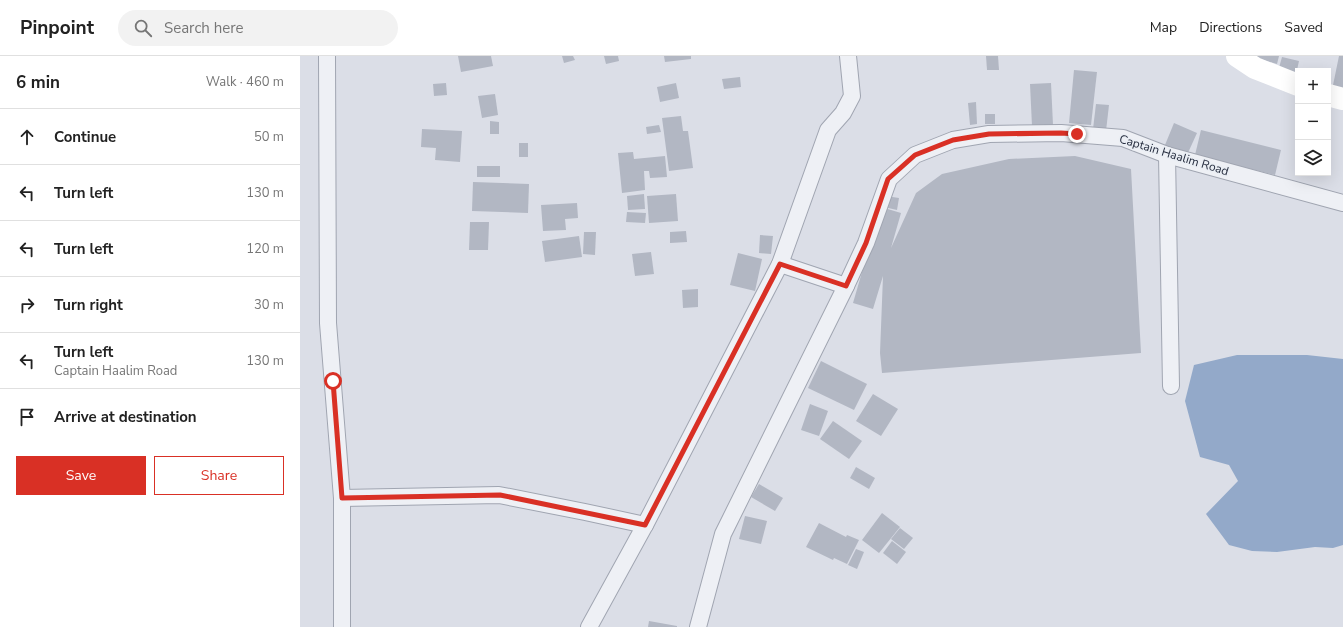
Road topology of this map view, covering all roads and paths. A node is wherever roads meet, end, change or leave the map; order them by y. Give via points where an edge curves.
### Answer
1 (327, 56) edge
2 (848, 56) edge
3 (1237, 56) edge
4 (1295, 84) edge
5 (1331, 96) edge
6 (1343, 99) edge
7 (1167, 155) junction
8 (1343, 203) edge
9 (785, 265) junction
10 (841, 285) junction
11 (1171, 386) dead end
12 (342, 498) junction
13 (645, 525) junction
14 (342, 627) edge
15 (590, 627) edge
16 (698, 627) edge

1 - 12 street via 328,323
2 - 9 street via 852,96 843,113 828,130
3 - 4 street via 1255,68
5 - 6 street
7 - 8 street, Captain Haalim Road
7 - 10 street, Captain Haalim Road via 1123,138 1061,133 989,134 953,140 922,152 915,155 888,179 866,243
7 - 11 street
9 - 10 street
9 - 13 street
10 - 16 street, Captain Haalim Road via 724,534
12 - 13 street via 500,495
12 - 14 street
13 - 15 street

